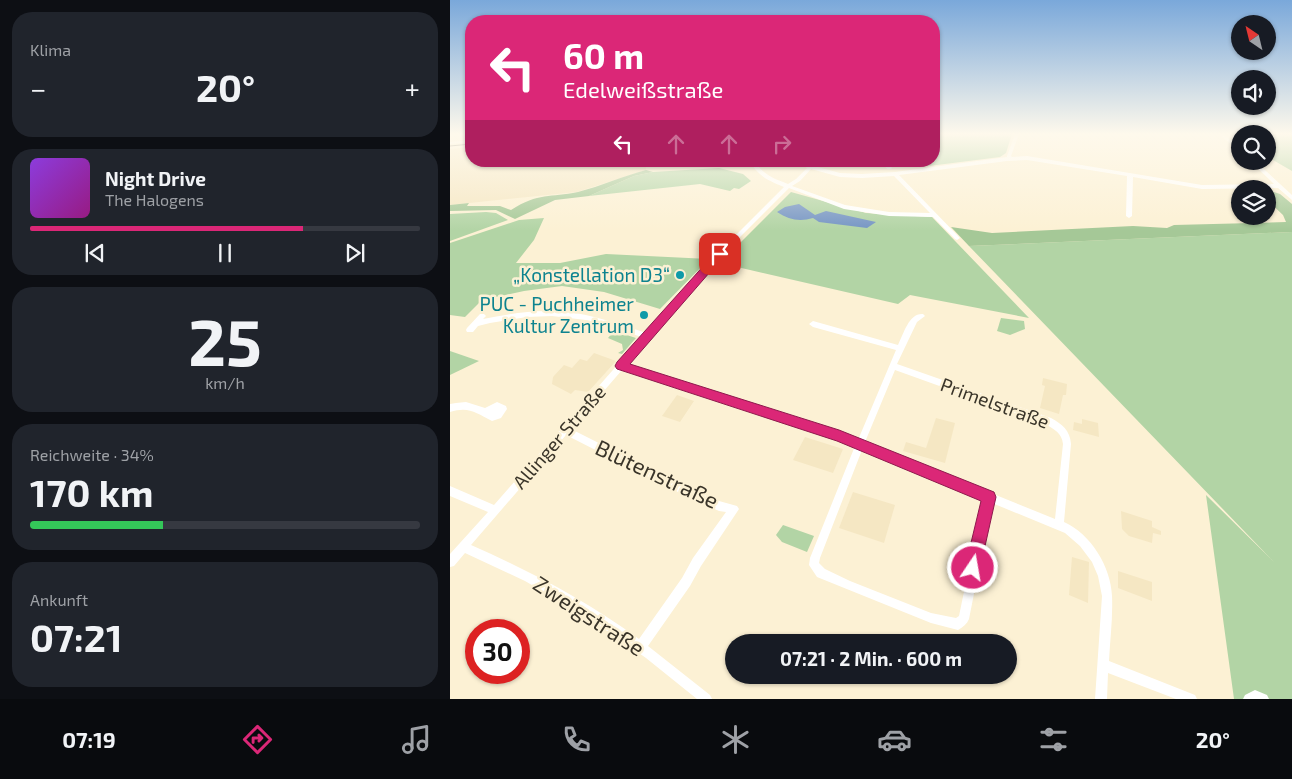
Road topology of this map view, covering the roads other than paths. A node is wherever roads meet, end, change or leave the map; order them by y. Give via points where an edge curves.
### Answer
1 (755, 167) edge
2 (807, 167) edge
3 (819, 167) edge
4 (948, 167) edge
5 (1080, 167) edge
6 (1256, 170) edge
7 (1262, 170) edge
8 (895, 174) junction
9 (1130, 175) junction
10 (1267, 180) edge
11 (790, 184) junction
12 (1276, 186) edge
13 (1280, 186) junction
14 (1231, 188) edge
15 (1292, 198) edge
16 (934, 214) junction
17 (1129, 216) dead end
18 (958, 238) dead end
19 (921, 316) dead end
20 (812, 324) dead end
21 (470, 330) dead end
22 (647, 336) junction
23 (900, 348) junction
24 (621, 366) junction
25 (893, 366) junction
26 (450, 408) edge
27 (486, 412) dead end
28 (565, 430) junction
29 (860, 444) junction
30 (450, 490) edge
31 (988, 497) junction
32 (495, 510) junction
33 (1059, 524) junction
34 (464, 546) junction
35 (450, 562) edge
36 (640, 648) junction
37 (1104, 665) junction
38 (706, 699) edge
39 (1101, 699) edge
40 (1191, 699) edge
41 (1249, 699) edge
42 (1263, 699) edge

1 - 11 street via 767,178
2 - 11 street, Allinger Straße via 798,180
3 - 8 street via 850,176
4 - 8 street
5 - 9 street
6 - 10 street
7 - 13 street
8 - 16 street
9 - 14 street via 1202,188
9 - 17 street
11 - 16 street via 844,207 889,214
11 - 22 street, Allinger Straße via 720,254
12 - 13 street
13 - 15 street
16 - 18 street
19 - 23 street via 914,320
20 - 23 street
21 - 22 street via 480,320 561,314
22 - 24 street, Allinger Straße
23 - 25 street
24 - 28 street, Allinger Straße
24 - 29 street
25 - 29 street
25 - 33 street, Primelstraße via 1048,421 1061,429 1067,437 1067,444
26 - 27 street via 463,404
28 - 32 street, Allinger Straße
28 - 36 street, Blütenstraße via 683,490 719,506 734,508
29 - 31 street
29 - 31 street via 815,558 814,565 820,574 931,618 958,624 964,619
30 - 32 street
31 - 33 street
32 - 34 street, Allinger Straße
33 - 37 street via 1086,545 1103,572 1107,596
34 - 35 street, Allinger Straße
34 - 36 street, Zweigstraße via 552,590
36 - 38 street, Zweigstraße
37 - 39 street
37 - 40 street
41 - 42 street via 1255,696

